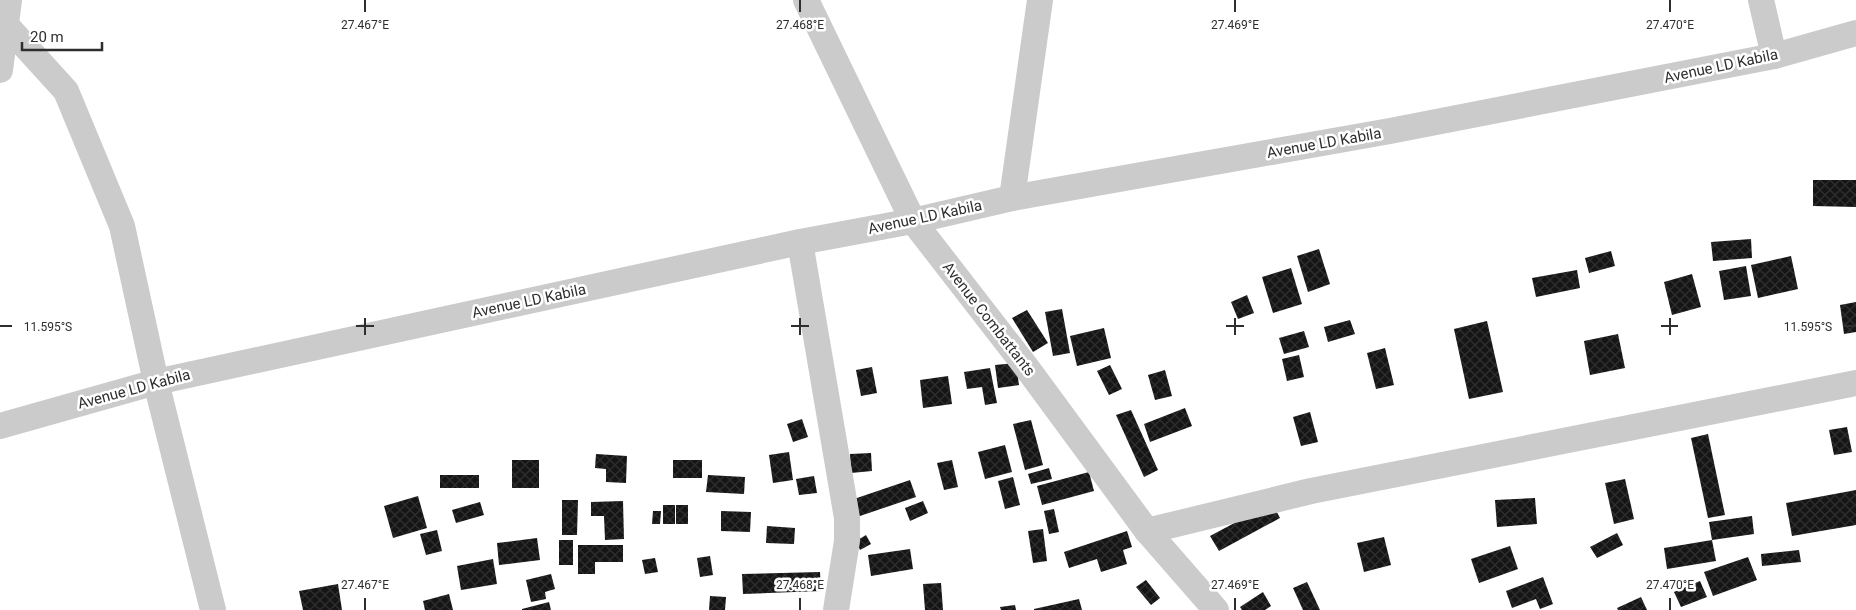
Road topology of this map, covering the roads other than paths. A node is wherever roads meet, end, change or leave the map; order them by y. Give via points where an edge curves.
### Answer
1 (806, 0) edge
2 (1040, 0) edge
3 (1760, 0) edge
4 (8, 12) edge
5 (1856, 32) edge
6 (1774, 56) junction
7 (0, 70) edge
8 (1012, 198) junction
9 (913, 220) junction
10 (800, 242) junction
11 (156, 382) junction
12 (1856, 383) edge
13 (0, 426) edge
14 (1146, 531) junction
15 (213, 610) edge
16 (836, 610) edge
17 (1216, 610) edge

1 - 9 street, Avenue Combattants
2 - 8 street
3 - 6 street
4 - 7 street
4 - 11 street via 66,91 122,226
5 - 6 street, Avenue LD Kabila
6 - 8 street, Avenue LD Kabila via 1390,132
8 - 9 street, Avenue LD Kabila
9 - 10 street, Avenue LD Kabila
9 - 14 street, Avenue Combattants
10 - 11 street, Avenue LD Kabila
10 - 16 street via 847,518 847,541
11 - 13 street, Avenue LD Kabila
11 - 15 street
12 - 14 street via 1311,491
14 - 17 street, Avenue Combattants

